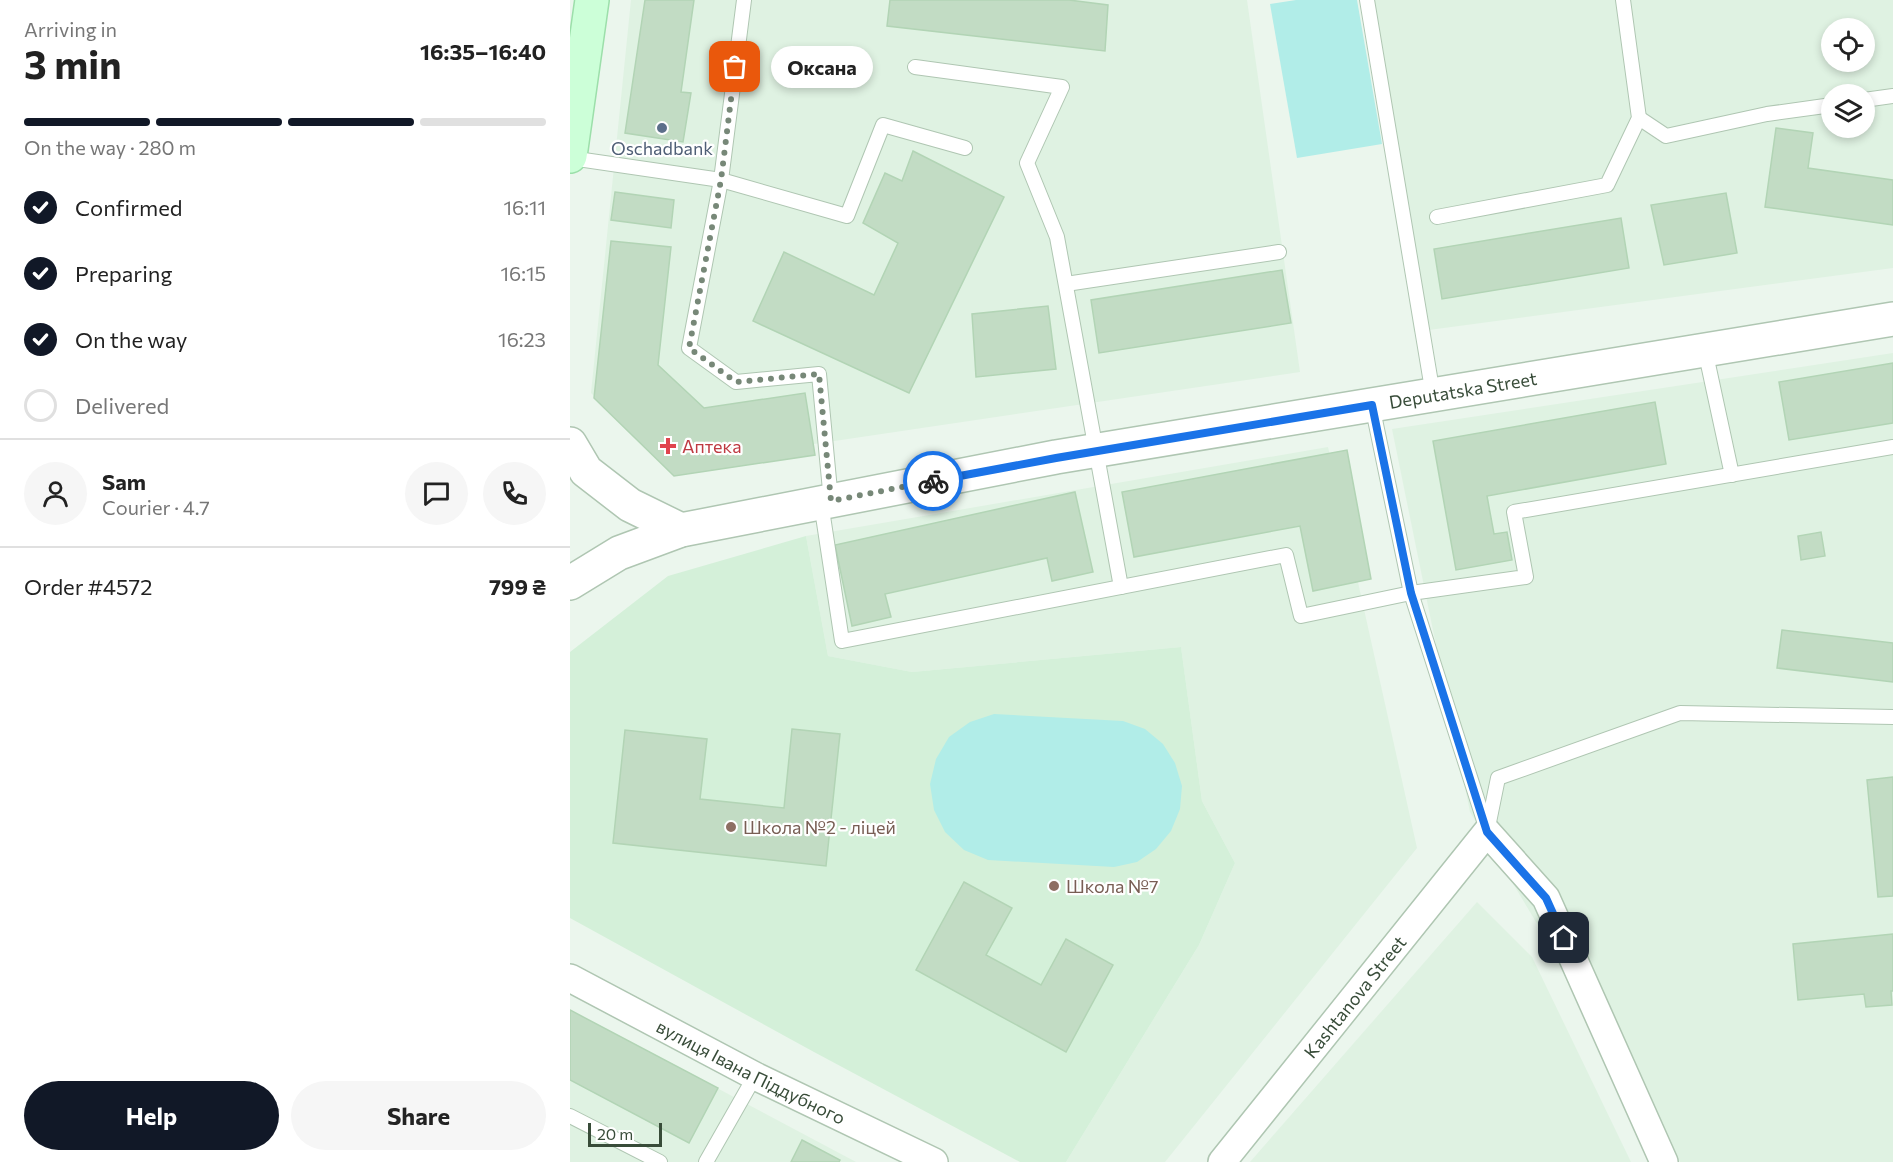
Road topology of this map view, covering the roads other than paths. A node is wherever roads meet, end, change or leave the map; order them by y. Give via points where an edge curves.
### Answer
1 (592, 0) edge
2 (744, 0) edge
3 (1367, 0) edge
4 (1623, 0) edge
5 (915, 67) dead end
6 (1893, 96) edge
7 (1875, 98) edge
8 (1821, 107) edge
9 (1639, 118) junction
10 (965, 148) dead end
11 (570, 157) edge
12 (721, 180) junction
13 (1437, 218) dead end
14 (1279, 252) dead end
15 (1065, 284) junction
16 (1893, 319) edge
17 (1705, 350) junction
18 (1434, 395) junction
19 (1372, 405) junction
20 (570, 444) edge
21 (1893, 447) edge
22 (1096, 451) junction
23 (1732, 475) junction
24 (826, 502) junction
25 (681, 530) junction
26 (570, 584) edge
27 (1121, 587) junction
28 (1411, 593) junction
29 (1893, 717) edge
30 (1487, 832) junction
31 (570, 978) edge
32 (755, 1076) junction
33 (570, 1116) edge
34 (660, 1162) edge
35 (706, 1162) edge
36 (934, 1162) edge
37 (1222, 1162) edge
38 (1664, 1162) edge

1 - 11 main road
2 - 12 lane
3 - 18 lane
4 - 9 lane
5 - 15 lane via 1062,87 1027,163 1057,237
6 - 7 lane
8 - 9 lane via 1666,136
9 - 13 lane via 1607,185
10 - 12 lane via 883,124 847,216
11 - 12 lane
12 - 24 lane via 689,348 736,382 819,374
14 - 15 lane
15 - 22 lane
16 - 17 street, Deputatska Street
17 - 18 street, Deputatska Street
17 - 23 lane
18 - 19 street, Deputatska Street
19 - 22 street, Deputatska Street
19 - 28 lane
20 - 25 street via 586,471 630,505
21 - 23 lane
22 - 24 street, Deputatska Street
22 - 27 lane
23 - 28 lane via 1514,512 1526,577
24 - 25 street, Deputatska Street
24 - 27 lane via 842,641
25 - 26 street, Deputatska Street via 619,554
27 - 28 lane via 1286,555 1301,616
28 - 30 lane
29 - 30 lane via 1680,713 1498,778
30 - 37 street, Kashtanova Street
30 - 38 street via 1546,898
31 - 32 street, вулиця Івана Піддубного
32 - 35 lane
32 - 36 street, вулиця Івана Піддубного
33 - 34 lane

